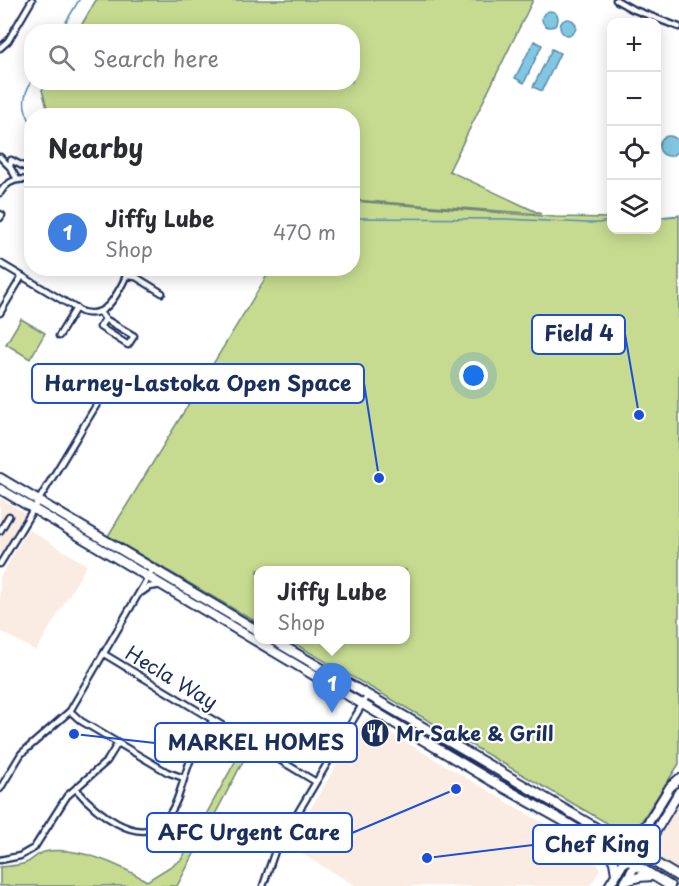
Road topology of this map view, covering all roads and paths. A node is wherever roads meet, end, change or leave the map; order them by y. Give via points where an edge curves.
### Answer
1 (32, 0) edge
2 (616, 0) edge
3 (679, 27) edge
4 (0, 48) edge
5 (0, 157) edge
6 (24, 166) edge
7 (10, 167) junction
8 (17, 179) junction
9 (24, 180) edge
10 (0, 194) edge
11 (0, 263) edge
12 (22, 276) junction
13 (127, 276) joint
14 (162, 292) dead end
15 (2, 304) edge
16 (76, 308) junction
17 (100, 312) junction
18 (0, 313) edge
19 (105, 319) junction
20 (59, 336) dead end
21 (108, 386) dead end
22 (0, 478) edge
23 (0, 489) edge
24 (38, 501) junction
25 (33, 509) junction
26 (9, 516) dead end
27 (0, 531) edge
28 (0, 564) edge
29 (153, 568) junction
30 (149, 576) junction
31 (163, 585) junction
32 (139, 593) junction
33 (254, 629) edge
34 (254, 639) edge
35 (263, 644) edge
36 (281, 644) edge
37 (104, 654) junction
38 (368, 695) junction
39 (363, 703) junction
40 (70, 711) junction
41 (213, 720) junction
42 (118, 743) junction
43 (184, 778) junction
44 (679, 779) edge
45 (316, 782) junction
46 (0, 789) edge
47 (75, 789) junction
48 (679, 792) edge
49 (607, 848) junction
50 (631, 849) junction
51 (642, 855) junction
52 (625, 859) junction
53 (0, 860) edge
54 (635, 865) junction
55 (616, 875) junction
56 (652, 876) junction
57 (679, 877) edge
58 (624, 884) edge
59 (263, 886) edge
60 (609, 886) edge
61 (670, 886) edge

1 - 4 street
2 - 3 street
5 - 7 street
6 - 7 street via 11,159
7 - 8 street
8 - 9 street
8 - 10 street
11 - 12 street
12 - 15 street
12 - 16 street
13 - 14 street
13 - 17 street via 111,305
15 - 18 street
16 - 17 street via 89,314
16 - 20 street
17 - 19 street
19 - 19 street via 134,336 128,345 100,327
21 - 24 street
22 - 24 main road
23 - 25 main road
24 - 25 street
24 - 29 main road
25 - 28 street
25 - 30 main road
26 - 27 street
29 - 30 street
29 - 33 main road
30 - 31 main road
30 - 32 street
31 - 32 street
31 - 34 main road
32 - 37 street
35 - 39 main road
36 - 38 main road
37 - 40 street
37 - 41 street, Hecla Way
38 - 39 street
38 - 50 main road
39 - 45 street
39 - 49 main road
40 - 42 street
40 - 46 street via 21,754
41 - 43 street
41 - 45 street, Hecla Way
42 - 43 street
42 - 47 street via 107,761
43 - 47 street via 171,811 152,830 123,826 91,806
44 - 50 main road
45 - 59 street via 275,851
47 - 53 street via 34,848
48 - 51 main road
49 - 52 main road
49 - 55 main road
50 - 51 main road
50 - 52 main road
51 - 54 main road
51 - 57 main road
52 - 54 main road
52 - 55 main road
54 - 56 main road
54 - 58 main road
55 - 60 main road
56 - 58 main road
56 - 61 main road

